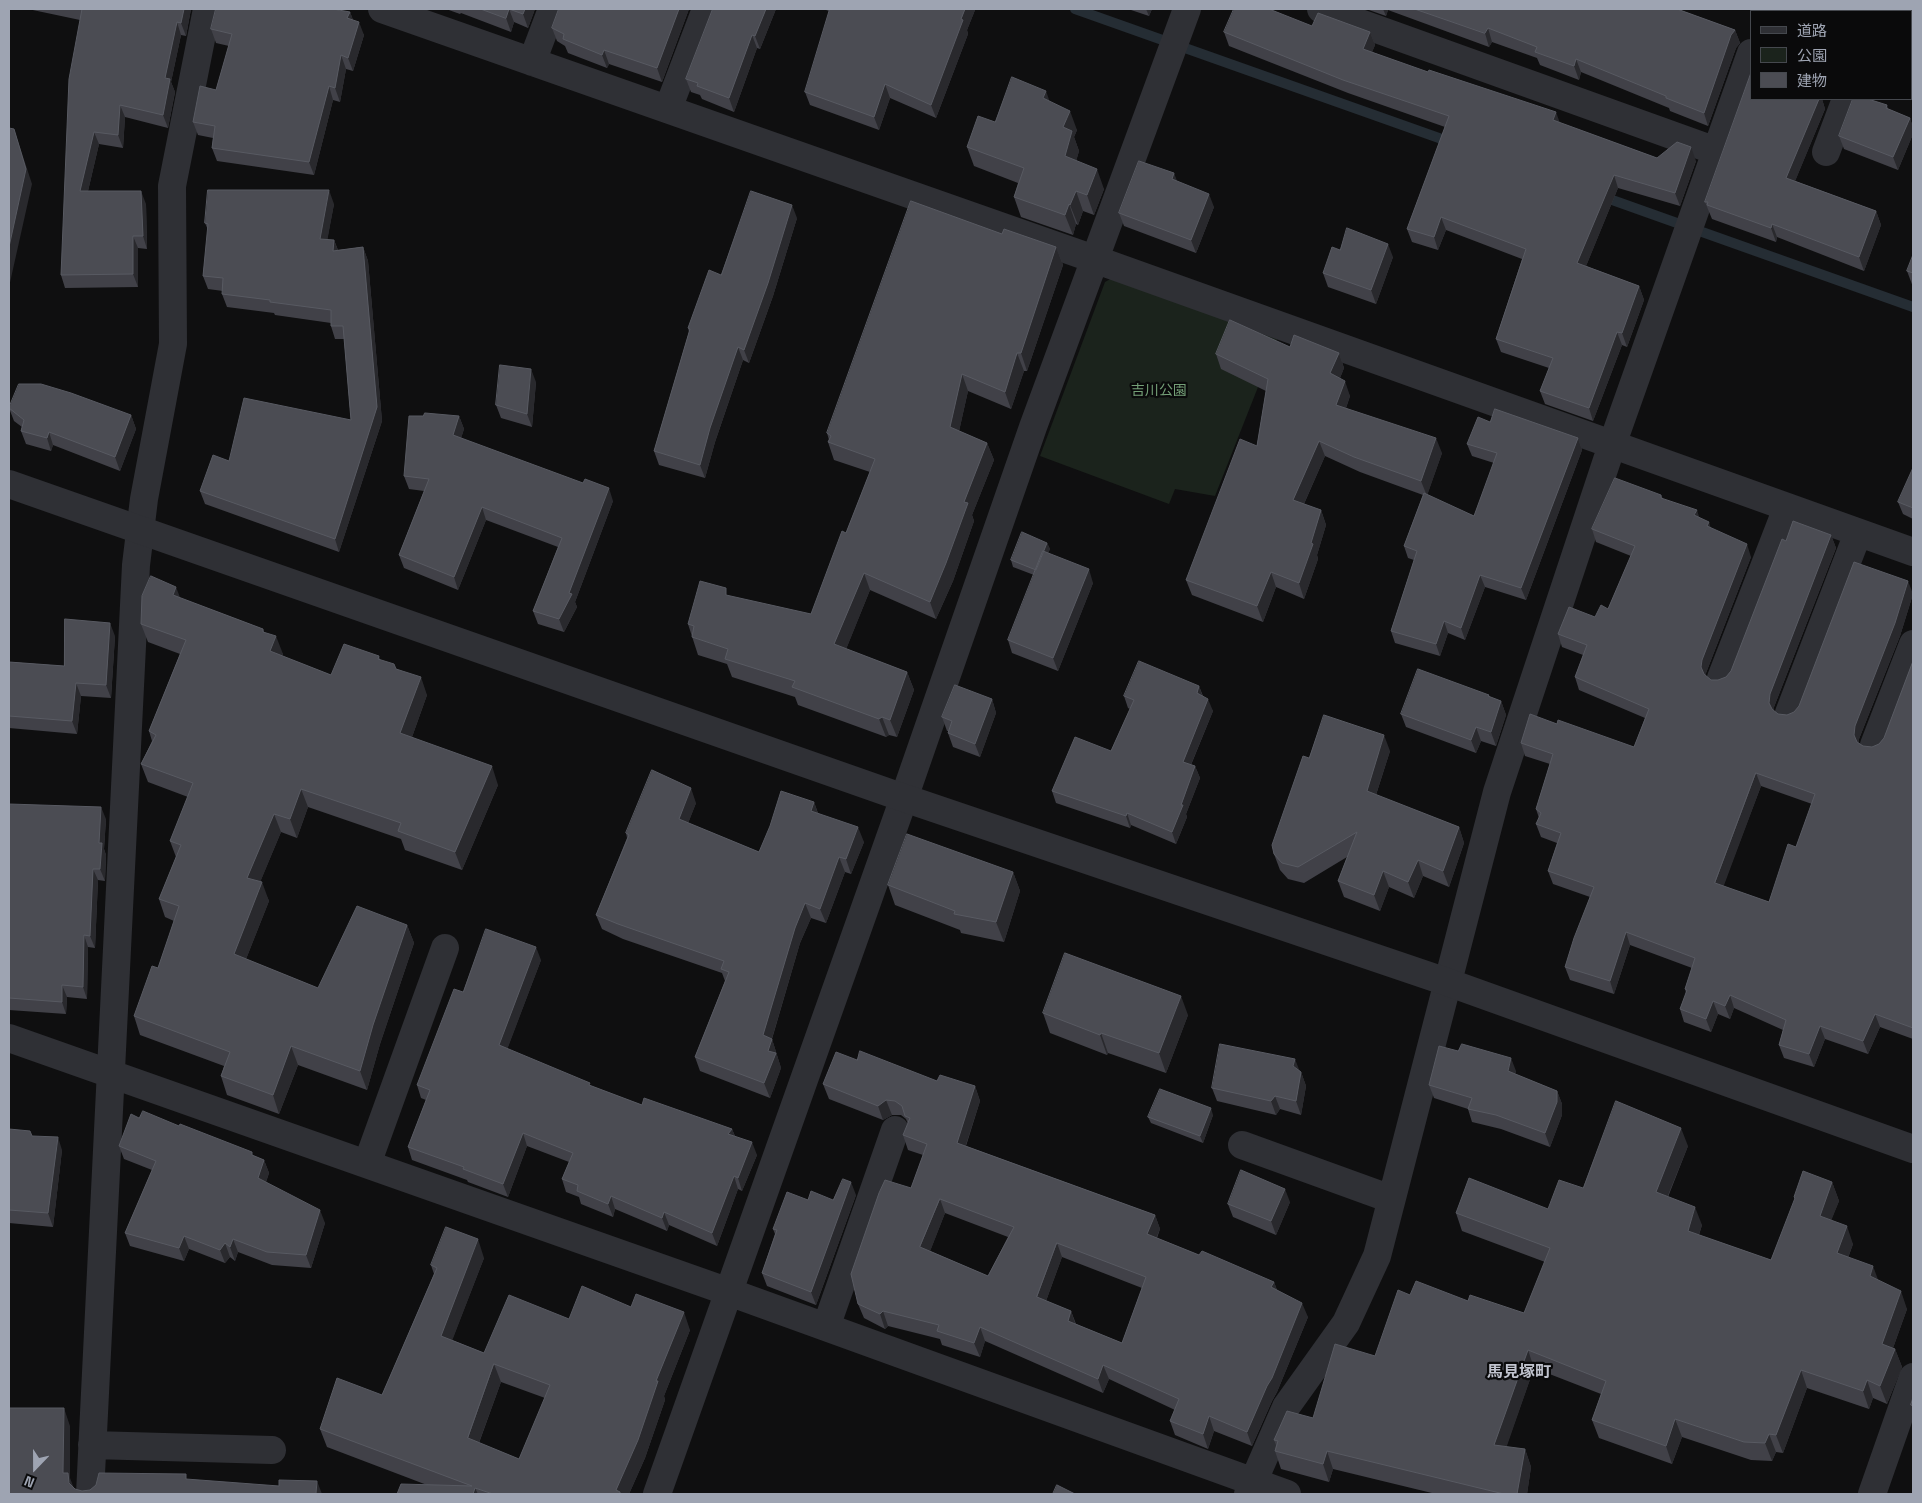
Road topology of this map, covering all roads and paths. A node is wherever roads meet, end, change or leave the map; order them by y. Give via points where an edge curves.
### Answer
1 (207, 9) edge
2 (382, 9) edge
3 (552, 9) edge
4 (706, 9) edge
5 (1187, 9) edge
6 (1321, 9) edge
7 (1750, 56) edge
8 (532, 62) junction
9 (1846, 100) edge
10 (668, 109) junction
11 (1716, 152) junction
12 (1826, 152) dead end
13 (1094, 259) junction
14 (1612, 445) junction
15 (9, 484) edge
16 (1788, 508) junction
17 (140, 531) junction
18 (1858, 533) junction
19 (1913, 552) edge
20 (1913, 644) edge
21 (1721, 678) edge
22 (1789, 713) edge
23 (1874, 745) edge
24 (904, 798) junction
25 (445, 948) dead end
26 (1447, 982) junction
27 (9, 1038) edge
28 (111, 1073) junction
29 (895, 1130) dead end
30 (1242, 1145) dead end
31 (1913, 1149) edge
32 (367, 1164) junction
33 (1391, 1199) junction
34 (729, 1292) junction
35 (826, 1327) junction
36 (1913, 1377) edge
37 (92, 1445) junction
38 (272, 1450) dead end
39 (1251, 1488) edge
40 (90, 1494) edge
41 (658, 1494) edge
42 (1287, 1494) edge
43 (1872, 1494) edge

1 - 17 street via 172,186 173,344
2 - 8 street
3 - 8 street
4 - 10 street
5 - 13 street
6 - 11 street
7 - 11 street
8 - 10 street
9 - 12 street
10 - 13 street
11 - 14 street
13 - 14 street
13 - 24 street
14 - 16 street
14 - 26 street via 1497,792
15 - 17 street
16 - 18 street
16 - 21 street
17 - 24 street
17 - 28 street
18 - 19 street
18 - 22 street
20 - 23 street
24 - 26 street
24 - 34 street
25 - 32 street
26 - 31 street
26 - 33 street
27 - 28 street
28 - 32 street
28 - 37 street
29 - 35 street
30 - 33 street
32 - 34 street
33 - 39 street via 1377,1256 1346,1323 1286,1407
34 - 35 street
34 - 41 street
35 - 39 street
36 - 43 street
37 - 38 street
37 - 40 street
39 - 42 street

